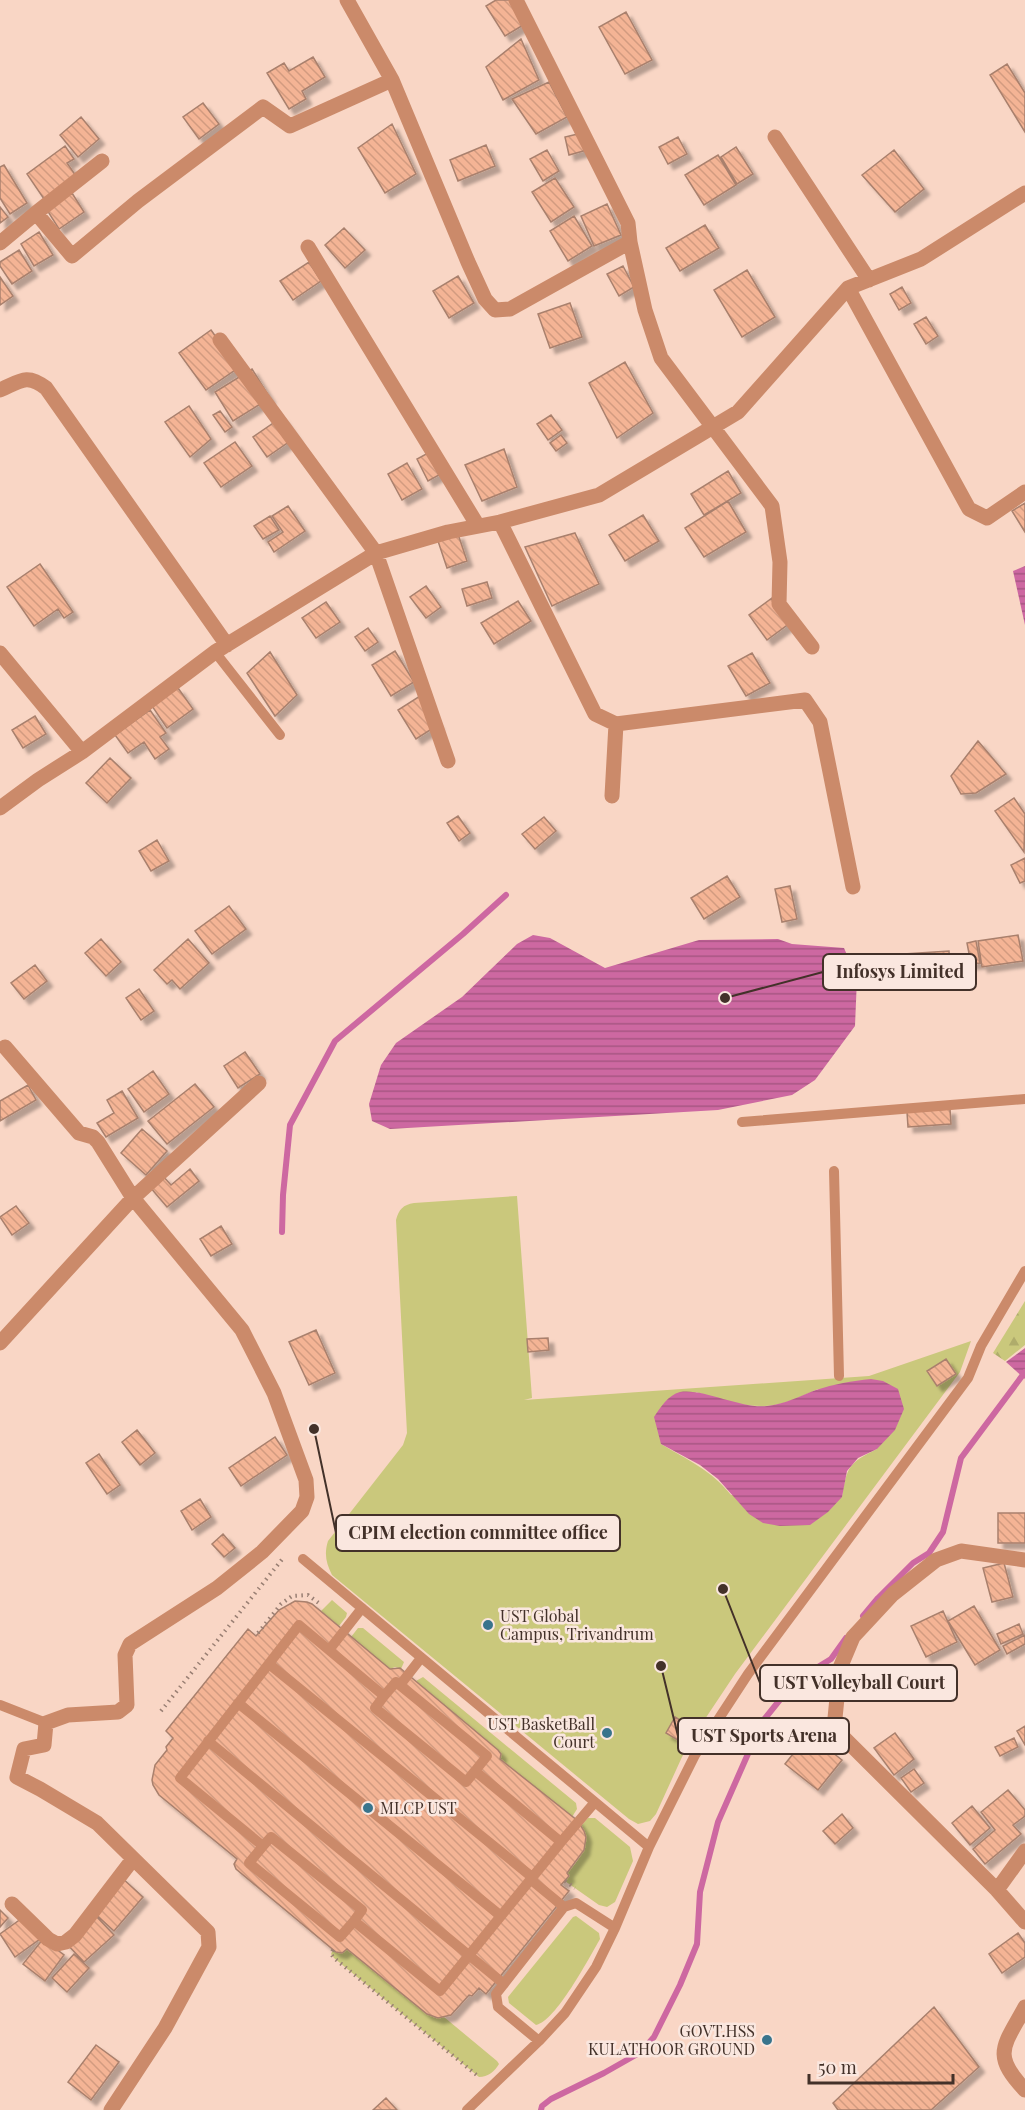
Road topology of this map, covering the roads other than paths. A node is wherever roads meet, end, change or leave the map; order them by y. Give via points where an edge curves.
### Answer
1 (347, 0) edge
2 (516, 0) edge
3 (392, 80) junction
4 (775, 137) dead end
5 (102, 161) dead end
6 (1025, 194) edge
7 (36, 213) junction
8 (630, 242) junction
9 (0, 243) edge
10 (308, 247) dead end
11 (869, 280) junction
12 (848, 288) junction
13 (220, 340) dead end
14 (0, 390) edge
15 (713, 427) junction
16 (1025, 492) edge
17 (500, 522) junction
18 (478, 526) junction
19 (376, 553) junction
20 (812, 647) dead end
21 (221, 648) junction
22 (0, 653) edge
23 (616, 724) junction
24 (280, 735) dead end
25 (81, 752) junction
26 (448, 760) dead end
27 (612, 796) dead end
28 (0, 808) edge
29 (854, 887) dead end
30 (5, 1047) dead end
31 (259, 1083) dead end
32 (1025, 1099) edge
33 (742, 1122) dead end
34 (834, 1171) dead end
35 (133, 1198) junction
36 (1025, 1271) edge
37 (0, 1343) edge
38 (839, 1376) dead end
39 (303, 1559) dead end
40 (1025, 1560) edge
41 (362, 1608) junction
42 (329, 1650) junction
43 (421, 1658) junction
44 (269, 1664) junction
45 (400, 1685) junction
46 (384, 1696) junction
47 (238, 1703) junction
48 (0, 1705) edge
49 (46, 1723) junction
50 (208, 1740) junction
51 (475, 1771) junction
52 (595, 1802) junction
53 (561, 1842) junction
54 (263, 1846) junction
55 (649, 1847) junction
56 (1025, 1851) edge
57 (133, 1859) junction
58 (531, 1878) junction
59 (997, 1890) junction
60 (12, 1904) dead end
61 (564, 1906) junction
62 (501, 1916) junction
63 (354, 1921) junction
64 (1025, 1922) edge
65 (615, 1929) junction
66 (469, 1956) junction
67 (504, 1984) junction
68 (1025, 2007) edge
69 (539, 2041) junction
70 (1025, 2090) edge
71 (111, 2110) edge
72 (467, 2110) edge

1 - 3 street
2 - 8 street via 628,223
3 - 7 street via 290,126 263,107 72,256
3 - 8 street via 468,262 485,299 495,310 510,309
4 - 11 street
5 - 7 street
6 - 11 street via 921,259
7 - 9 street
8 - 15 street via 645,310 661,358
10 - 18 street
11 - 12 street
12 - 15 street via 738,412
12 - 16 street via 969,509 987,518
13 - 19 street
14 - 21 street via 26,378 46,388
15 - 17 street via 599,495
15 - 20 street via 772,506 780,562 780,604
17 - 18 street
17 - 23 street via 595,714
18 - 19 street
19 - 21 street
19 - 26 street
21 - 24 lane
21 - 25 street
22 - 25 street
23 - 27 street
23 - 29 street via 805,700 820,722
25 - 28 street
30 - 35 street via 79,1133 93,1137
31 - 35 street
32 - 33 lane
34 - 38 lane
35 - 37 street
35 - 49 street via 242,1330 274,1393 306,1480 307,1497 302,1511 262,1552 217,1588 130,1644 125,1655 127,1705 118,1712 68,1715
36 - 55 lane via 981,1346 968,1378 747,1674 695,1755
39 - 41 lane
40 - 59 street via 961,1551 936,1560 893,1594 854,1637 840,1668 834,1728
41 - 42 lane
41 - 43 lane
42 - 44 lane via 299,1625
42 - 46 lane
43 - 45 lane
43 - 52 lane
44 - 47 lane
44 - 58 lane
45 - 46 lane via 396,1682
45 - 51 lane via 487,1756
46 - 51 lane via 375,1708 466,1782
47 - 50 lane
47 - 62 lane
48 - 49 lane
49 - 57 street via 44,1745 24,1749 17,1777 97,1823
50 - 54 lane via 180,1778
50 - 66 lane
51 - 53 lane
52 - 53 lane
52 - 55 lane
53 - 58 lane
54 - 63 lane via 271,1837 362,1910
54 - 63 lane via 249,1863 340,1937
55 - 65 lane
56 - 59 street
57 - 60 street via 66,1942 57,1944 48,1939
57 - 71 street via 208,1932 210,1947 165,2028
58 - 61 lane
58 - 62 lane
59 - 64 street
61 - 65 lane via 576,1903
61 - 67 lane
62 - 66 lane
63 - 66 lane via 440,1991
65 - 69 lane via 578,1994
66 - 67 lane
67 - 69 lane via 496,1995 498,2007
68 - 70 street via 1003,2048 1005,2065
69 - 72 lane

